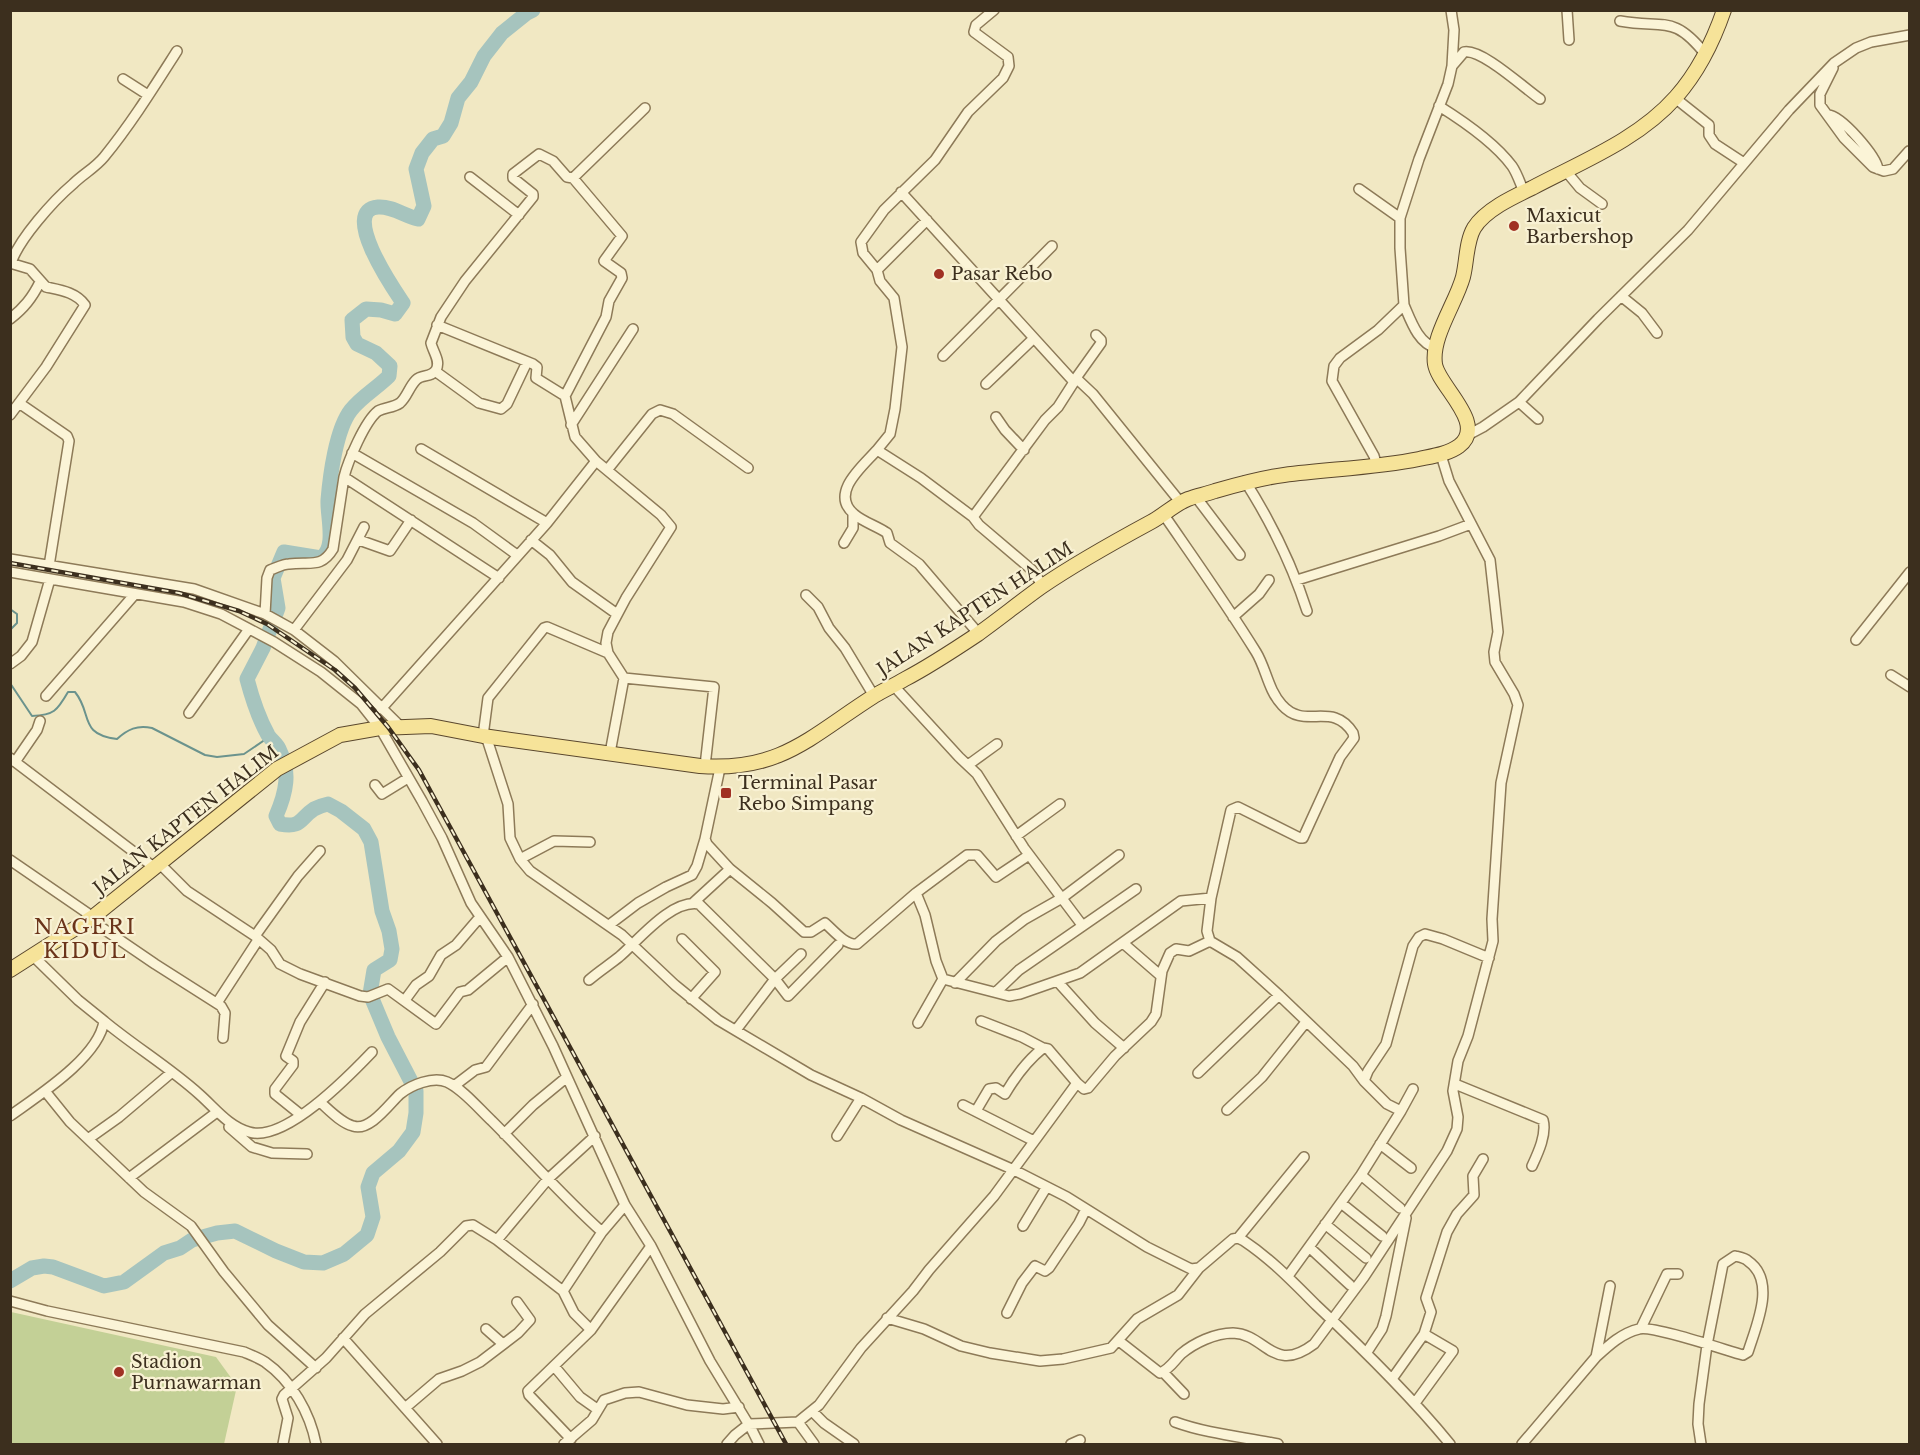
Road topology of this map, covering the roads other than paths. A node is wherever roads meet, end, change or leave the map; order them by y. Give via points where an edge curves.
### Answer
1 (994, 10) edge
2 (1451, 10) edge
3 (1567, 10) edge
4 (1724, 10) edge
5 (1620, 21) dead end
6 (1910, 35) edge
7 (1569, 40) dead end
8 (177, 51) dead end
9 (1706, 55) junction
10 (1834, 63) junction
11 (1452, 66) junction
12 (123, 79) dead end
13 (148, 95) junction
14 (1675, 98) junction
15 (1540, 99) dead end
16 (1439, 106) junction
17 (645, 108) dead end
18 (1909, 151) edge
19 (1744, 163) junction
20 (1565, 170) junction
21 (471, 177) dead end
22 (573, 178) junction
23 (1359, 189) dead end
24 (901, 192) junction
25 (1524, 192) junction
26 (1602, 204) dead end
27 (519, 215) junction
28 (1400, 218) junction
29 (927, 220) junction
30 (1052, 246) dead end
31 (11, 263) edge
32 (877, 270) junction
33 (40, 282) junction
34 (1621, 296) junction
35 (999, 300) junction
36 (1404, 305) junction
37 (10, 319) edge
38 (437, 325) junction
39 (633, 329) dead end
40 (1657, 333) dead end
41 (1096, 335) dead end
42 (1033, 339) junction
43 (1436, 348) junction
44 (943, 356) dead end
45 (527, 362) junction
46 (435, 371) junction
47 (1075, 380) junction
48 (986, 384) dead end
49 (565, 396) junction
50 (1519, 402) junction
51 (19, 403) junction
52 (10, 415) edge
53 (996, 417) dead end
54 (1538, 419) dead end
55 (572, 424) junction
56 (1466, 435) junction
57 (421, 449) dead end
58 (877, 450) junction
59 (1024, 450) junction
60 (352, 453) junction
61 (1441, 454) junction
62 (596, 461) junction
63 (1377, 465) junction
64 (748, 468) dead end
65 (608, 469) junction
66 (344, 477) junction
67 (1245, 481) junction
68 (1196, 497) junction
69 (1181, 503) junction
70 (853, 514) junction
71 (1164, 515) junction
72 (973, 517) junction
73 (411, 520) junction
74 (546, 523) junction
75 (1471, 524) junction
76 (364, 527) dead end
77 (359, 540) junction
78 (531, 540) junction
79 (844, 543) dead end
80 (518, 555) junction
81 (1240, 555) dead end
82 (10, 559) edge
83 (49, 567) junction
84 (10, 572) edge
85 (1910, 572) edge
86 (499, 578) junction
87 (50, 579) junction
88 (1269, 580) dead end
89 (1297, 580) junction
90 (1043, 586) junction
91 (135, 594) junction
92 (806, 595) dead end
93 (1307, 611) dead end
94 (617, 614) junction
95 (268, 615) junction
96 (1233, 617) junction
97 (249, 629) junction
98 (294, 630) junction
99 (978, 633) junction
100 (1856, 640) dead end
101 (608, 653) junction
102 (10, 664) edge
103 (1891, 675) dead end
104 (624, 678) junction
105 (893, 685) junction
106 (1910, 687) edge
107 (46, 696) dead end
108 (874, 696) junction
109 (381, 708) junction
110 (189, 713) dead end
111 (40, 721) dead end
112 (401, 727) junction
113 (380, 728) junction
114 (485, 736) junction
115 (997, 744) dead end
116 (610, 753) junction
117 (13, 760) edge
118 (969, 765) junction
119 (705, 766) junction
120 (720, 768) junction
121 (408, 778) junction
122 (375, 785) dead end
123 (1060, 804) dead end
124 (1016, 836) junction
125 (705, 839) junction
126 (590, 842) dead end
127 (320, 851) dead end
128 (1029, 855) junction
129 (1119, 855) dead end
130 (520, 859) junction
131 (10, 861) edge
132 (157, 866) junction
133 (730, 870) junction
134 (1136, 889) dead end
135 (916, 893) junction
136 (1062, 898) junction
137 (1211, 898) junction
138 (693, 903) junction
139 (480, 917) junction
140 (91, 918) junction
141 (609, 925) junction
142 (1082, 925) junction
143 (257, 938) junction
144 (682, 939) dead end
145 (1209, 941) junction
146 (633, 943) junction
147 (1123, 943) junction
148 (838, 945) dead end
149 (801, 954) dead end
150 (32, 955) junction
151 (508, 957) junction
152 (1489, 958) junction
153 (10, 970) edge
154 (1161, 976) junction
155 (775, 979) junction
156 (943, 979) junction
157 (589, 980) dead end
158 (325, 982) junction
159 (956, 982) junction
160 (1058, 982) junction
161 (996, 993) junction
162 (1279, 995) junction
163 (691, 999) junction
164 (405, 1000) junction
165 (218, 1003) junction
166 (533, 1004) junction
167 (104, 1021) junction
168 (981, 1021) dead end
169 (1306, 1022) junction
170 (918, 1023) dead end
171 (736, 1030) junction
172 (223, 1038) dead end
173 (1043, 1048) junction
174 (1124, 1048) junction
175 (372, 1052) dead end
176 (171, 1073) junction
177 (1198, 1073) dead end
178 (567, 1077) junction
179 (1364, 1081) junction
180 (1077, 1083) junction
181 (1455, 1084) junction
182 (454, 1086) junction
183 (1413, 1089) dead end
184 (45, 1091) junction
185 (861, 1098) junction
186 (320, 1102) junction
187 (963, 1105) dead end
188 (1227, 1110) dead end
189 (976, 1111) junction
190 (1401, 1111) junction
191 (215, 1113) junction
192 (301, 1114) junction
193 (10, 1116) edge
194 (504, 1134) junction
195 (595, 1136) junction
196 (837, 1136) dead end
197 (88, 1139) junction
198 (1034, 1142) junction
199 (1380, 1144) junction
200 (308, 1154) dead end
201 (1304, 1157) dead end
202 (1483, 1159) dead end
203 (1532, 1166) dead end
204 (1411, 1168) dead end
205 (1014, 1170) junction
206 (1361, 1175) junction
207 (129, 1178) junction
208 (548, 1179) junction
209 (1046, 1188) junction
210 (1341, 1203) junction
211 (625, 1205) junction
212 (1086, 1209) junction
213 (1404, 1210) junction
214 (1325, 1224) junction
215 (1023, 1226) dead end
216 (602, 1232) junction
217 (1382, 1236) dead end
218 (1238, 1238) junction
219 (497, 1240) junction
220 (651, 1246) junction
221 (1309, 1247) junction
222 (1366, 1258) dead end
223 (1199, 1268) junction
224 (1678, 1274) dead end
225 (1288, 1276) junction
226 (1350, 1285) dead end
227 (1610, 1286) dead end
228 (563, 1291) junction
229 (10, 1301) edge
230 (516, 1302) dead end
231 (1007, 1313) dead end
232 (887, 1318) junction
233 (1332, 1319) junction
234 (1641, 1328) junction
235 (486, 1329) dead end
236 (591, 1330) junction
237 (1424, 1334) junction
238 (343, 1338) junction
239 (1119, 1341) junction
240 (503, 1344) junction
241 (1707, 1345) junction
242 (1367, 1352) junction
243 (1596, 1357) junction
244 (554, 1366) junction
245 (316, 1368) junction
246 (1163, 1372) junction
247 (1392, 1379) junction
248 (294, 1388) junction
249 (1184, 1394) dead end
250 (1415, 1402) junction
251 (738, 1407) junction
252 (405, 1408) junction
253 (597, 1409) junction
254 (812, 1411) junction
255 (798, 1422) junction
256 (1175, 1422) dead end
257 (748, 1424) junction
258 (567, 1443) edge
259 (283, 1444) edge
260 (316, 1444) edge
261 (437, 1444) edge
262 (727, 1444) edge
263 (759, 1444) edge
264 (814, 1444) edge
265 (854, 1444) edge
266 (1275, 1444) edge
267 (1450, 1444) edge
268 (1522, 1444) edge
269 (1701, 1444) edge

1 - 24 street via 976,25 974,32 1008,57 1006,73 968,112 935,160
2 - 11 street
3 - 7 street
4 - 9 main road
5 - 9 street via 1677,28
6 - 10 street via 1871,42
8 - 13 street
9 - 14 main road
10 - 18 street via 1819,99 1828,115 1851,131 1876,161 1878,169 1893,169
10 - 19 street
11 - 15 street via 1464,52 1473,52
11 - 16 street
12 - 13 street
13 - 31 street via 105,155 70,186 26,236
14 - 19 street via 1709,125 1709,135 1715,144
14 - 20 main road via 1646,124 1602,153
16 - 25 street via 1506,160
16 - 28 street
17 - 22 street
19 - 34 street via 1688,230
20 - 25 main road
20 - 26 street via 1580,188
21 - 27 street
22 - 27 street via 567,177 553,161 537,154 513,174 534,195
22 - 49 street via 622,236 604,261 622,276 609,301 606,318
23 - 28 street
24 - 29 street
24 - 32 street via 861,242 863,253
25 - 43 main road via 1484,216 1472,232 1463,276
27 - 38 street via 465,281
28 - 36 street
29 - 32 street
29 - 35 street
30 - 35 street
31 - 33 street via 27,267
32 - 58 street via 894,298 902,346 890,434
33 - 37 street via 28,303
33 - 51 street via 46,287 60,288 85,305
34 - 40 street via 1642,313
34 - 50 street
35 - 42 street
35 - 44 street
36 - 43 street via 1424,342
36 - 63 street via 1340,358 1331,374
38 - 45 street
38 - 46 street via 431,343 437,359
39 - 55 street
41 - 47 street via 1101,343
42 - 47 street
42 - 48 street
43 - 56 main road via 1437,374 1463,412
45 - 46 street via 501,409 479,403
45 - 49 street via 537,367 536,378
46 - 60 street via 415,381 402,402 375,414
47 - 59 street
47 - 69 street via 1093,394
49 - 55 street
50 - 54 street
50 - 56 street
51 - 52 street
51 - 83 street via 69,441
53 - 59 street
55 - 62 street via 575,437
56 - 61 main road, JALAN KAPTEN HALIM via 1461,445
57 - 74 street
58 - 70 street via 846,488 844,497
58 - 72 street
59 - 72 street
60 - 66 street
60 - 80 street via 473,523
61 - 63 main road, JALAN KAPTEN HALIM
61 - 75 street via 1449,481
62 - 65 street
62 - 74 street
63 - 67 main road, JALAN KAPTEN HALIM
64 - 65 street via 674,414 660,410 652,414
65 - 94 street via 671,527
66 - 73 street
66 - 95 street via 333,549 327,559 318,563 287,564 267,574
67 - 68 main road, JALAN KAPTEN HALIM
67 - 89 street via 1268,517
68 - 69 main road, JALAN KAPTEN HALIM
68 - 81 street
69 - 71 main road, JALAN KAPTEN HALIM
70 - 79 street via 853,528
70 - 99 street via 887,533 891,543 919,564
71 - 90 main road, JALAN KAPTEN HALIM
71 - 96 street
72 - 90 street via 1032,570
73 - 77 street via 390,551
73 - 86 street
74 - 78 street
75 - 89 street
75 - 152 street via 1490,560 1497,632 1494,662 1518,705 1501,783
76 - 77 street
77 - 98 street
78 - 80 street
78 - 94 street via 550,555 572,582
80 - 86 street
82 - 83 street
83 - 95 street via 194,589
84 - 87 street
85 - 100 street
86 - 109 street
87 - 91 street
87 - 102 street via 32,642
88 - 96 street
89 - 93 street
90 - 99 main road, JALAN KAPTEN HALIM
91 - 97 street via 193,605
91 - 107 street
92 - 108 street via 818,607
94 - 101 street via 608,632
95 - 98 street
96 - 137 street via 1260,659 1282,706 1295,716 1326,715 1339,719 1350,728 1354,738 1340,757 1303,838 1238,807 1231,810
97 - 110 street
97 - 113 street via 343,688
98 - 109 street via 352,677
99 - 105 main road, JALAN KAPTEN HALIM
101 - 104 street
101 - 114 street via 544,628 488,698
103 - 106 street
104 - 116 street
104 - 119 street via 714,687
105 - 108 main road, JALAN KAPTEN HALIM
105 - 118 street
108 - 120 main road, JALAN KAPTEN HALIM via 814,738 779,756
109 - 112 street
111 - 117 street
112 - 113 main road, JALAN KAPTEN HALIM
112 - 114 main road, JALAN KAPTEN HALIM via 431,726
113 - 121 street
113 - 132 main road, JALAN KAPTEN HALIM via 340,735 294,758
114 - 116 main road, JALAN KAPTEN HALIM
114 - 130 street via 508,804 510,838
115 - 118 street
116 - 119 main road, JALAN KAPTEN HALIM
117 - 132 street
118 - 124 street
119 - 120 main road, JALAN KAPTEN HALIM
120 - 125 street
121 - 122 street via 382,794
121 - 139 street
123 - 124 street
124 - 128 street
125 - 133 street
125 - 141 street via 693,875 638,903
126 - 130 street via 554,841
127 - 143 street via 298,876
128 - 135 street via 996,878 977,855 968,855
128 - 136 street
129 - 136 street
130 - 141 street via 530,871
131 - 140 street
132 - 140 main road, JALAN KAPTEN HALIM
132 - 143 street
133 - 135 street via 801,930 811,932 825,923 854,945
133 - 138 street
134 - 142 street
135 - 156 street
136 - 142 street
136 - 159 street via 996,941
137 - 145 street
137 - 147 street via 1181,901
138 - 146 street via 661,918
138 - 155 street via 699,904
139 - 151 street
139 - 164 street via 456,945 441,955 429,976
140 - 150 main road, JALAN KAPTEN HALIM
140 - 165 street via 154,964
141 - 146 street
142 - 161 street via 1019,970
143 - 158 street via 280,964
143 - 165 street
144 - 163 street via 715,972
145 - 154 street via 1189,951 1173,951
145 - 162 street via 1237,957
146 - 157 street
146 - 163 street
147 - 154 street
147 - 160 street via 1080,973
148 - 155 street via 788,996
149 - 155 street
150 - 153 main road, JALAN KAPTEN HALIM
150 - 167 street
151 - 164 street via 468,990 460,992 436,1024
151 - 166 street
152 - 179 street via 1443,939 1425,934 1419,937 1408,960 1386,1044
152 - 181 street via 1458,1061
154 - 174 street via 1156,1014
155 - 171 street
156 - 159 street
156 - 170 street
158 - 164 street via 368,997 388,988
158 - 192 street via 300,1022 286,1056 293,1065 275,1089 275,1094
159 - 161 street
160 - 161 street via 1009,996
160 - 174 street
162 - 169 street
162 - 177 street
163 - 171 street
165 - 172 street via 225,1012
166 - 178 street
166 - 182 street via 486,1067 475,1070
167 - 176 street
167 - 184 street via 85,1057
168 - 173 street
169 - 179 street
169 - 188 street via 1263,1077
171 - 185 street via 811,1075
173 - 180 street
173 - 189 street via 1019,1071 1005,1094 996,1088 989,1089
174 - 180 street via 1088,1088
175 - 186 street
176 - 191 street via 198,1093
176 - 197 street
178 - 194 street
178 - 195 street
179 - 190 street
180 - 198 street
181 - 203 street via 1544,1120 1540,1149
181 - 213 street via 1456,1129 1447,1151
182 - 186 street via 446,1081 420,1082 400,1094 374,1120 358,1127 343,1121
182 - 194 street
183 - 190 street
184 - 193 street
184 - 197 street
185 - 196 street
185 - 205 street
186 - 192 street
187 - 189 street
189 - 198 street
190 - 199 street
191 - 192 street via 253,1133 280,1128
191 - 200 street via 252,1147 272,1153
191 - 207 street
194 - 208 street
195 - 208 street
195 - 211 street
197 - 207 street
198 - 205 street
199 - 204 street
199 - 206 street
201 - 218 street
202 - 237 street via 1473,1176 1474,1195 1447,1232 1426,1298 1431,1312
205 - 209 street
205 - 232 street
206 - 210 street
206 - 213 street
207 - 245 street via 196,1231 268,1325
208 - 216 street
208 - 219 street
209 - 212 street
209 - 215 street
210 - 214 street
210 - 217 street
211 - 216 street
211 - 220 street
212 - 223 street via 1147,1248 1191,1269
212 - 231 street via 1048,1268 1045,1271 1035,1266 1022,1283
213 - 233 street via 1364,1277
213 - 242 street via 1386,1316
214 - 221 street
214 - 222 street
216 - 228 street
218 - 223 street
218 - 225 street
219 - 228 street
219 - 238 street via 473,1225 466,1226
220 - 236 street
220 - 251 street
221 - 225 street
221 - 226 street
223 - 239 street via 1178,1295 1131,1323
224 - 234 street via 1667,1274
225 - 233 street
227 - 243 street
228 - 236 street via 574,1313
229 - 248 street via 244,1352 267,1364
230 - 240 street via 530,1320
232 - 239 street via 961,1346 1040,1361 1105,1351
232 - 254 street
233 - 242 street
233 - 246 street via 1314,1344 1288,1356 1245,1335 1229,1333 1196,1344
234 - 241 street
234 - 243 street via 1616,1340
235 - 240 street
236 - 244 street
237 - 247 street
237 - 250 street via 1453,1351
238 - 245 street
238 - 252 street
239 - 246 street
240 - 252 street via 480,1362 439,1379
241 - 241 street via 1723,1264 1735,1256 1748,1261 1762,1281 1764,1292 1748,1352 1743,1355
241 - 269 street via 1698,1416
242 - 247 street
243 - 268 street
244 - 253 street
244 - 258 street via 528,1391
245 - 248 street
246 - 249 street
247 - 250 street
248 - 259 street via 282,1399 288,1418
248 - 260 street
250 - 267 street
251 - 253 street via 687,1405 633,1392 604,1400
251 - 257 street
252 - 261 street
253 - 258 street via 592,1420
254 - 255 street
254 - 265 street
255 - 257 street
255 - 264 street
256 - 266 street via 1199,1431
257 - 262 street
257 - 263 street

